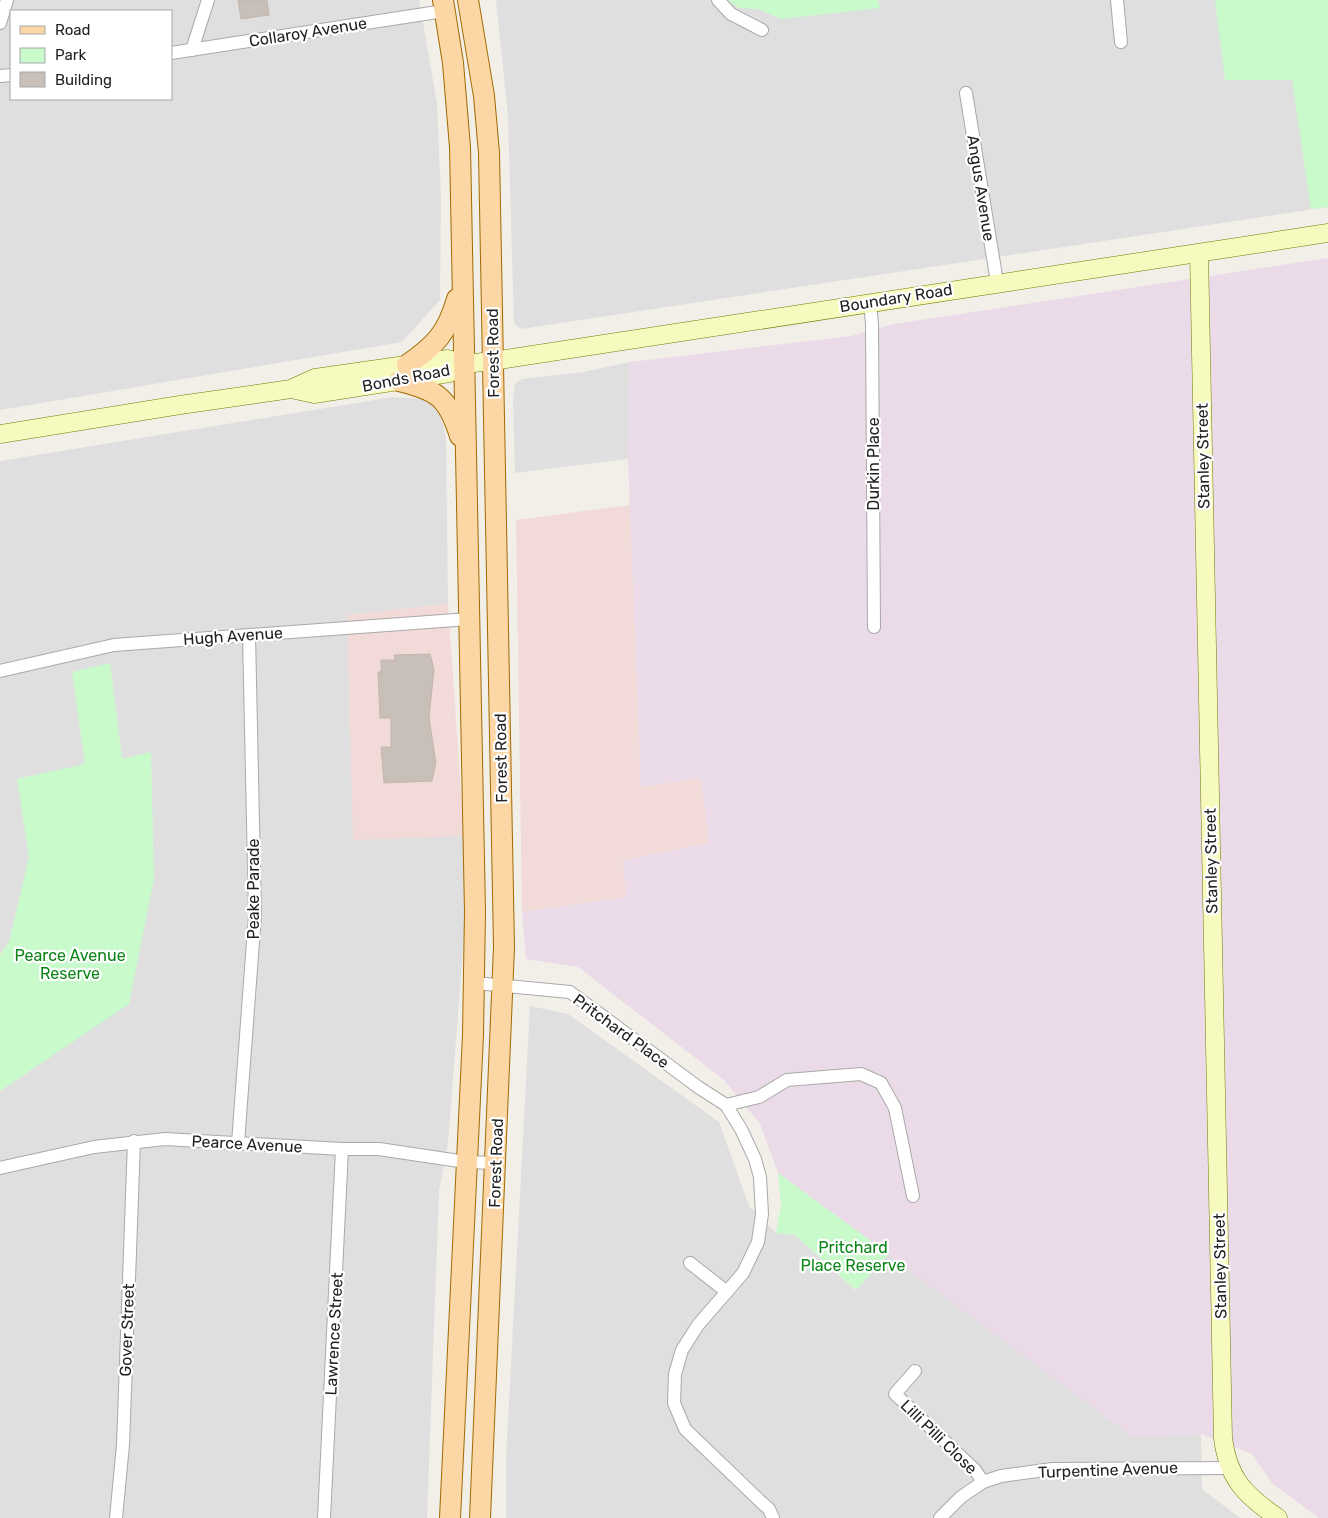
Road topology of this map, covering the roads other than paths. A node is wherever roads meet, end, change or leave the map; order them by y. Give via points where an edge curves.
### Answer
1 (7, 0) edge
2 (208, 0) edge
3 (468, 0) edge
4 (718, 0) edge
5 (1116, 0) edge
6 (444, 5) edge
7 (0, 23) edge
8 (762, 30) dead end
9 (1121, 42) dead end
10 (192, 50) junction
11 (172, 53) edge
12 (966, 94) dead end
13 (1328, 233) edge
14 (1199, 253) junction
15 (997, 282) junction
16 (462, 283) junction
17 (870, 302) junction
18 (493, 361) junction
19 (464, 364) junction
20 (403, 373) junction
21 (0, 434) edge
22 (466, 454) junction
23 (469, 619) junction
24 (874, 627) dead end
25 (248, 634) junction
26 (0, 671) edge
27 (474, 983) junction
28 (503, 985) junction
29 (726, 1105) junction
30 (134, 1141) junction
31 (238, 1143) junction
32 (342, 1149) junction
33 (466, 1162) junction
34 (495, 1163) junction
35 (0, 1168) edge
36 (913, 1196) dead end
37 (690, 1263) dead end
38 (727, 1292) junction
39 (915, 1371) dead end
40 (1230, 1468) junction
41 (983, 1482) junction
42 (116, 1518) edge
43 (324, 1518) edge
44 (450, 1518) edge
45 (480, 1518) edge
46 (773, 1518) edge
47 (940, 1518) edge
48 (1278, 1518) edge

1 - 7 street
2 - 10 street
3 - 18 main road, Forest Road via 482,80 488,144
4 - 8 street via 732,14
5 - 9 street
6 - 10 street, Collaroy Avenue
6 - 16 main road, Forest Road via 459,119
10 - 11 street, Collaroy Avenue
12 - 15 street, Angus Avenue
13 - 14 main road, Boundary Road
14 - 15 main road, Boundary Road
14 - 40 main road, Stanley Street via 1222,1406 1225,1449
15 - 17 main road, Boundary Road
16 - 19 main road, Forest Road
16 - 20 main road via 444,333
17 - 18 main road, Boundary Road
17 - 24 street, Durkin Place
18 - 19 main road, Boundary Road
18 - 28 main road, Forest Road via 504,883
19 - 20 main road, Bonds Road via 448,359
19 - 22 main road, Forest Road
20 - 21 main road, Bonds Road via 315,378 291,389
20 - 22 main road via 447,403
22 - 23 main road, Forest Road
23 - 25 street, Hugh Avenue
23 - 27 main road, Forest Road
25 - 26 street, Hugh Avenue via 114,645
25 - 31 street, Peake Parade via 255,915
27 - 28 street, Pritchard Place
27 - 33 main road, Forest Road
28 - 29 street, Pritchard Place via 570,992
28 - 34 main road, Forest Road
29 - 36 street via 758,1097 787,1080 861,1074 881,1083 895,1108
29 - 38 street, Pritchard Place via 752,1152 762,1197 760,1229 754,1253
30 - 31 street, Pearce Avenue via 166,1139
30 - 35 street, Pearce Avenue
30 - 42 street, Gover Street via 123,1445
31 - 32 street, Pearce Avenue
32 - 33 street, Pearce Avenue via 378,1149
32 - 43 street, Lawrence Street
33 - 34 street, Pearce Avenue
33 - 44 main road, Forest Road
34 - 45 main road, Forest Road
37 - 38 street
38 - 46 street, Pritchard Place via 694,1332 678,1360 674,1403 685,1429 769,1509
39 - 41 street, Lilli Pilli Close via 894,1394 975,1470
40 - 41 street, Turpentine Avenue via 1052,1469 1001,1476
40 - 48 main road, Stanley Street via 1244,1491
41 - 47 street, Turpentine Avenue via 961,1497

